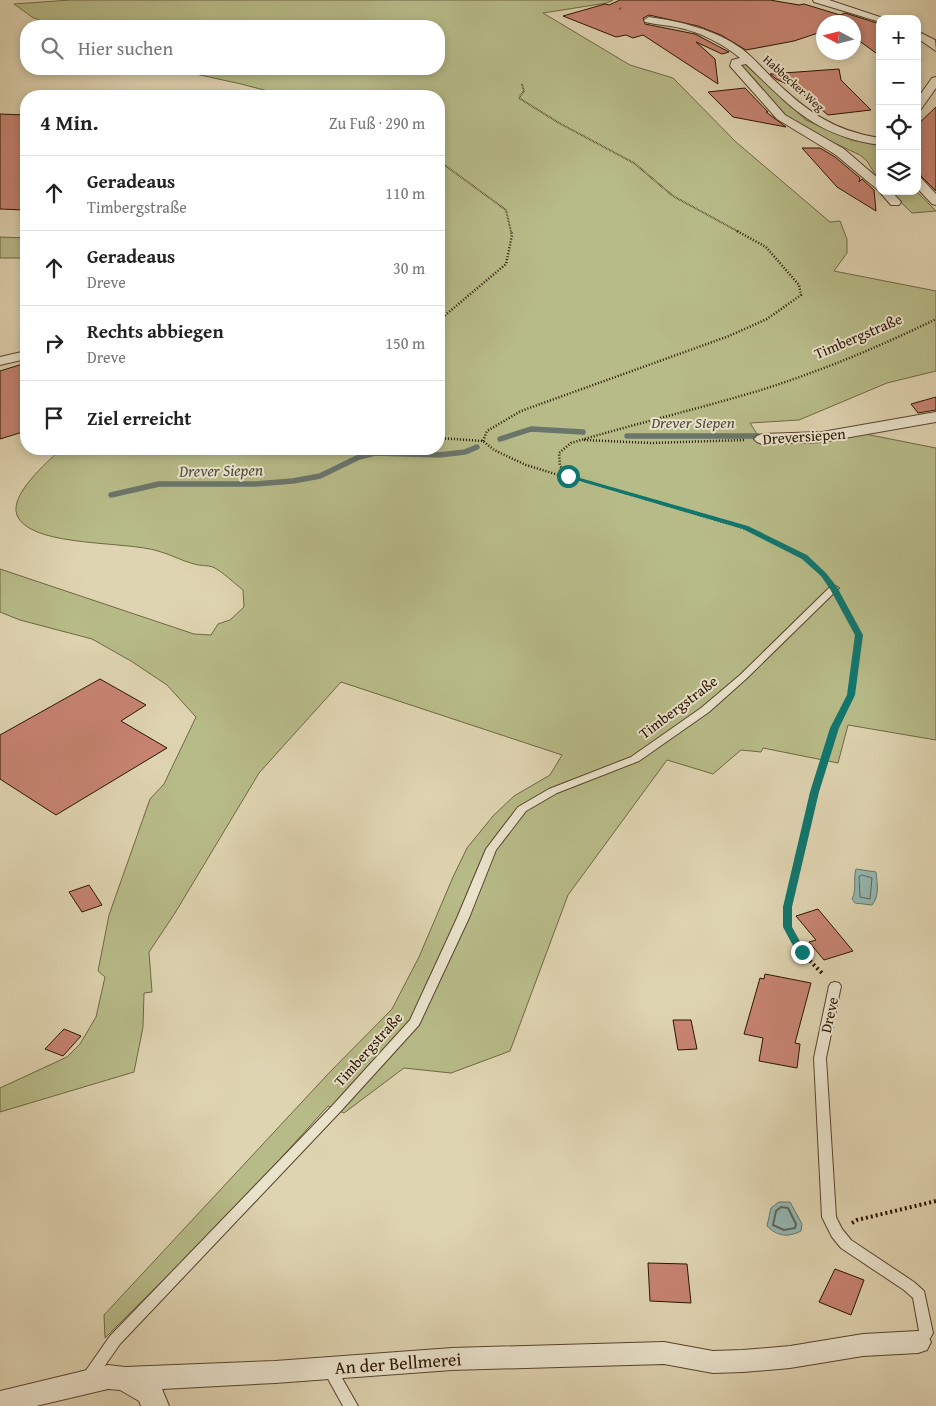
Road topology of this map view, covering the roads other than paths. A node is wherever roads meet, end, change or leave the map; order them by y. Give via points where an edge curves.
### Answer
1 (818, 0) edge
2 (833, 1) edge
3 (876, 17) edge
4 (650, 20) dead end
5 (926, 36) edge
6 (936, 48) edge
7 (749, 61) junction
8 (936, 80) edge
9 (918, 105) edge
10 (876, 141) edge
11 (876, 184) edge
12 (921, 185) edge
13 (888, 195) edge
14 (936, 201) edge
15 (895, 202) dead end
16 (20, 356) edge
17 (0, 361) edge
18 (936, 417) edge
19 (762, 439) road end
20 (834, 588) road end
21 (835, 986) road end
22 (918, 1342) joint
23 (713, 1362) joint
24 (329, 1368) junction
25 (125, 1379) junction
26 (86, 1382) junction
27 (0, 1403) edge
28 (155, 1406) edge
29 (351, 1406) edge

1 - 2 street
2 - 3 street
4 - 7 street, Habbecker Weg via 701,31 725,43
5 - 6 street
7 - 10 street, Habbecker Weg via 810,118 850,136
7 - 11 street, Habbecker Weg via 736,62 735,66 781,117 840,152
8 - 9 street
12 - 14 street
13 - 15 street
16 - 17 street
18 - 19 street, Dreversiepen via 822,437
20 - 26 lane, Timbergstraße via 705,710 635,759 553,791 522,809 491,849 415,1022 336,1110 115,1340
21 - 22 lane, Dreve via 820,1058 829,1217 837,1233 851,1248 919,1295 926,1333
22 - 23 street, Dreve via 863,1344 768,1360
23 - 24 street, An der Bellmerei via 664,1353 452,1358
24 - 25 street, An der Bellmerei
24 - 29 lane
25 - 26 street, An der Bellmerei
25 - 28 street via 150,1393
26 - 27 street, An der Bellmerei

